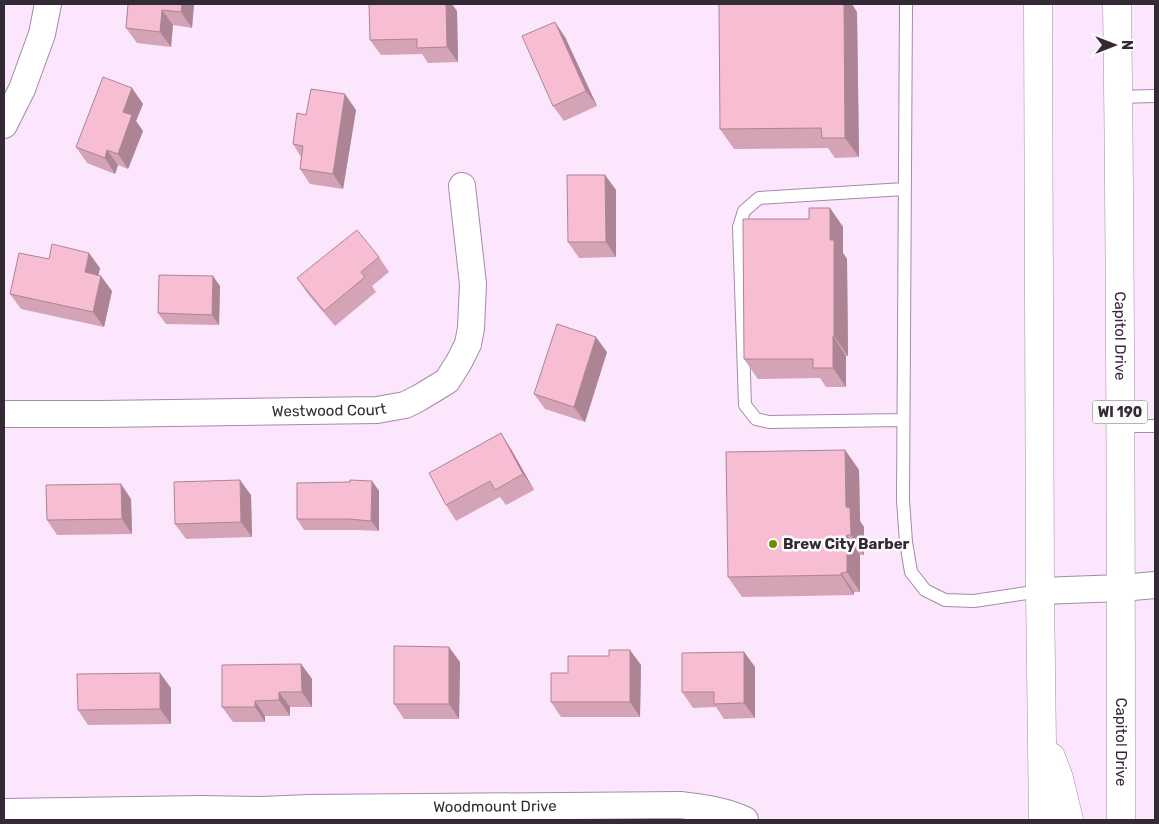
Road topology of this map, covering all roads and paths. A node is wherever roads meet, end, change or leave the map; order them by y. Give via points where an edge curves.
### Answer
1 (48, 4) edge
2 (906, 4) edge
3 (1038, 4) edge
4 (1117, 4) edge
5 (1155, 96) edge
6 (1118, 97) junction
7 (4, 125) edge
8 (462, 186) dead end
9 (904, 189) junction
10 (4, 414) edge
11 (903, 420) junction
12 (1120, 426) junction
13 (1155, 426) edge
14 (1155, 585) edge
15 (1121, 588) junction
16 (1040, 591) junction
17 (1042, 729) junction
18 (4, 812) edge
19 (744, 820) edge
20 (1043, 820) edge
21 (1069, 820) edge
22 (1121, 820) edge

1 - 7 street via 39,43
2 - 9 lane
3 - 16 main road
4 - 6 main road, Capitol Drive / WI 190
5 - 6 lane
6 - 12 main road, Capitol Drive / WI 190
8 - 10 street, Westwood Court via 473,284 468,344 447,381 405,405 377,410
9 - 11 lane
9 - 11 lane via 759,198 744,211 739,226 745,405 756,419 769,422
11 - 16 lane via 906,542 911,572 920,584 945,600 974,601
12 - 13 lane
12 - 15 main road, Capitol Drive / WI 190
14 - 15 street
15 - 16 street
15 - 22 main road, Capitol Drive / WI 190
16 - 17 main road
17 - 20 main road
17 - 21 main road
18 - 19 street, Woodmount Drive via 680,805 731,814

